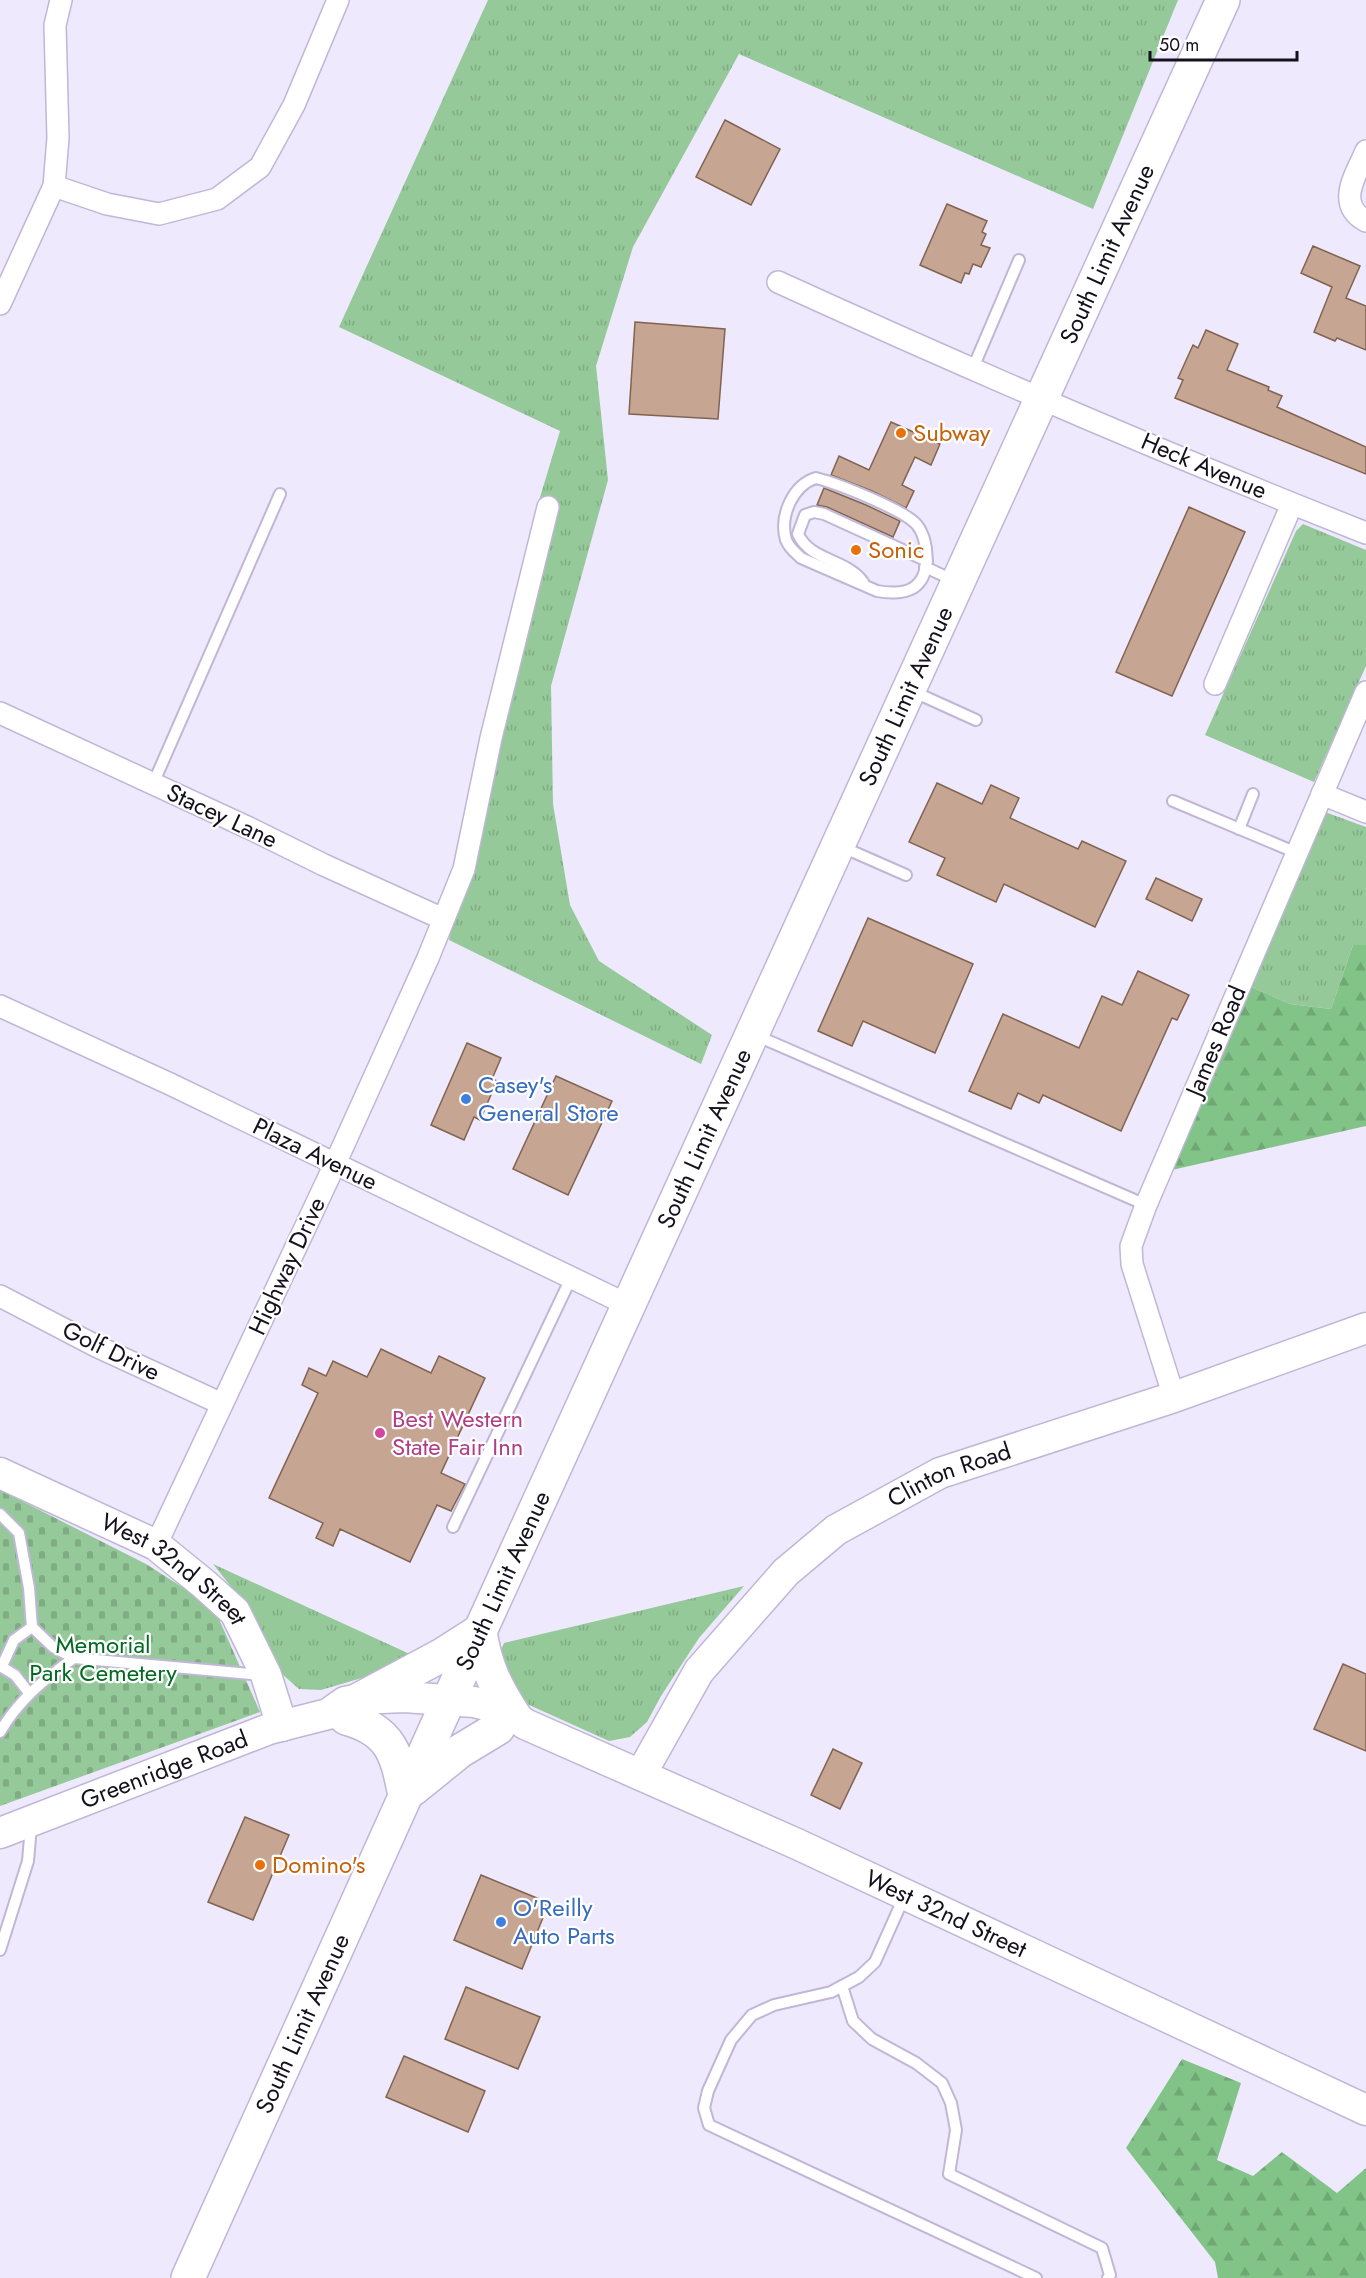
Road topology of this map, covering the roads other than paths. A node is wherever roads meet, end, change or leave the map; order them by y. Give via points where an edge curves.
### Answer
1 (62, 0) edge
2 (338, 0) edge
3 (1223, 0) edge
4 (1366, 151) edge
5 (54, 186) junction
6 (1366, 221) edge
7 (1019, 260) dead end
8 (778, 282) dead end
9 (0, 304) edge
10 (973, 368) junction
11 (1042, 398) junction
12 (279, 494) dead end
13 (1292, 504) junction
14 (548, 507) dead end
15 (1366, 533) edge
16 (926, 564) junction
17 (958, 582) junction
18 (865, 586) junction
19 (1215, 684) dead end
20 (909, 689) junction
21 (1366, 692) edge
22 (0, 713) edge
23 (976, 720) dead end
24 (153, 784) junction
25 (1253, 794) dead end
26 (1322, 794) junction
27 (1173, 801) dead end
28 (1366, 812) edge
29 (1239, 829) junction
30 (838, 845) junction
31 (1297, 853) junction
32 (906, 875) dead end
33 (443, 919) junction
34 (0, 1006) edge
35 (752, 1034) junction
36 (335, 1164) junction
37 (1146, 1205) junction
38 (572, 1278) junction
39 (0, 1296) edge
40 (628, 1305) junction
41 (1366, 1328) edge
42 (1174, 1397) junction
43 (222, 1404) junction
44 (0, 1473) edge
45 (0, 1514) edge
46 (453, 1527) dead end
47 (156, 1545) junction
48 (32, 1627) junction
49 (480, 1631) junction
50 (74, 1659) junction
51 (1, 1666) edge
52 (266, 1676) junction
53 (29, 1693) junction
54 (445, 1708) junction
55 (345, 1710) junction
56 (513, 1723) junction
57 (282, 1726) junction
58 (0, 1732) edge
59 (641, 1774) junction
60 (405, 1796) junction
61 (32, 1821) junction
62 (0, 1833) edge
63 (905, 1895) junction
64 (0, 1950) edge
65 (842, 1986) junction
66 (1366, 2110) edge
67 (188, 2278) edge
68 (1036, 2278) edge
69 (1108, 2278) edge

1 - 5 street via 55,25 58,138
2 - 5 street via 294,105 260,167 218,199 159,214 107,204
3 - 11 highway, South Limit Avenue
4 - 6 street via 1349,192 1353,212
5 - 9 street
7 - 10 lane
8 - 10 street, Heck Avenue
10 - 11 street, Heck Avenue
11 - 13 street, Heck Avenue
11 - 17 highway, South Limit Avenue
12 - 24 lane
13 - 15 street, Heck Avenue
13 - 19 street
14 - 33 street, Highway Drive via 491,738 464,869
16 - 17 lane
16 - 18 lane via 914,588 888,593
16 - 18 lane via 824,514 805,515 798,534 802,544 859,576
16 - 18 lane via 924,540 916,524 902,514 830,481 806,481 797,490 785,516 786,541 801,558
17 - 20 highway, South Limit Avenue
20 - 23 lane
20 - 30 highway, South Limit Avenue
21 - 26 street, James Road
22 - 24 street, Stacey Lane
24 - 33 street, Stacey Lane
25 - 29 lane
26 - 28 street
26 - 31 street, James Road
27 - 29 lane
29 - 31 lane
30 - 32 lane
30 - 35 highway, South Limit Avenue
31 - 37 street, James Road
33 - 36 street, Highway Drive
34 - 36 street, Plaza Avenue
35 - 37 lane
35 - 40 highway, South Limit Avenue
36 - 38 street, Plaza Avenue
36 - 43 street, Highway Drive
37 - 42 street, James Road via 1131,1246 1132,1264
38 - 40 street, Plaza Avenue
38 - 46 lane
39 - 43 street, Golf Drive
40 - 49 highway, South Limit Avenue
41 - 42 street, Clinton Road
42 - 59 street, Clinton Road via 940,1473 836,1530 786,1572 699,1671
43 - 47 street, Highway Drive
44 - 47 street, West 32nd Street
45 - 48 lane via 19,1533
47 - 52 street, West 32nd Street via 235,1612
48 - 50 lane via 53,1647
48 - 51 lane via 14,1640
49 - 54 highway, South Limit Avenue
49 - 55 highway
49 - 56 highway via 483,1655
50 - 52 lane
50 - 53 lane
51 - 53 lane via 15,1675
52 - 57 street, West 32nd Street
53 - 58 lane
54 - 55 street, Greenridge Road via 391,1715
54 - 56 street, West 32nd Street
54 - 60 highway, South Limit Avenue
55 - 57 street, Greenridge Road
55 - 60 highway via 386,1740 400,1771
56 - 59 street, West 32nd Street
56 - 60 highway via 438,1767
57 - 61 street, Greenridge Road
59 - 63 street, West 32nd Street
60 - 67 highway, South Limit Avenue
61 - 62 street, Greenridge Road
61 - 64 lane via 28,1861
63 - 65 lane via 874,1962
63 - 66 street, West 32nd Street
65 - 68 lane via 752,2015 731,2040 708,2091 704,2108 710,2125
65 - 69 lane via 853,2021 872,2039 916,2063 942,2083 956,2130 949,2174 1102,2248

